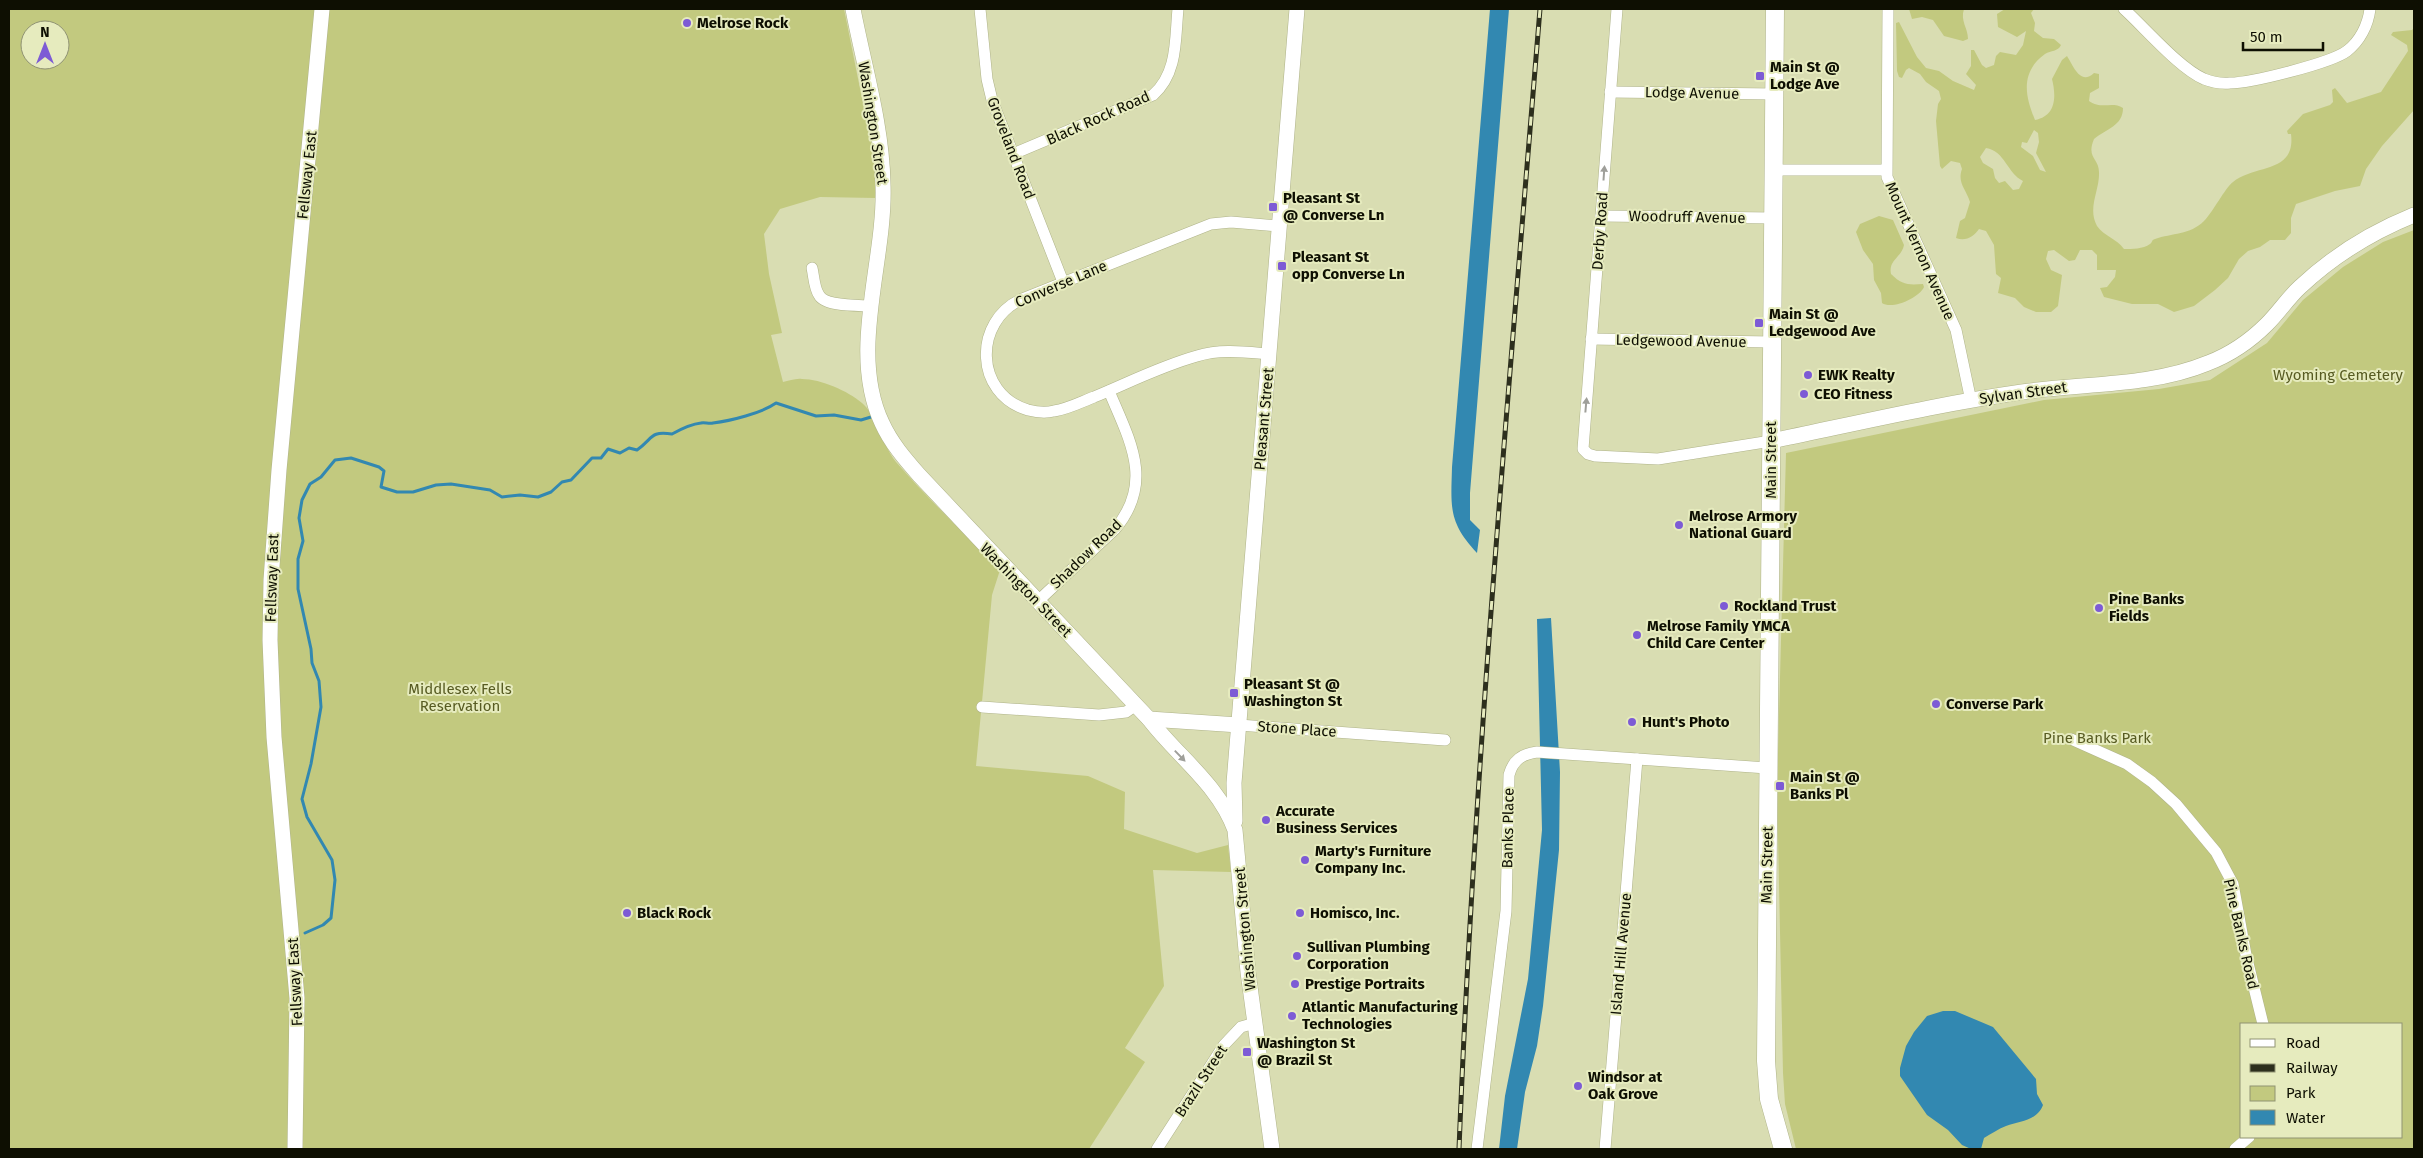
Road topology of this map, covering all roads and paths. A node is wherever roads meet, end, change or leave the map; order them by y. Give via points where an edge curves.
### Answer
1 (322, 9) edge
2 (853, 9) edge
3 (980, 9) edge
4 (1178, 9) edge
5 (1297, 9) edge
6 (1617, 9) edge
7 (1775, 9) edge
8 (1888, 9) edge
9 (2124, 9) edge
10 (2370, 9) edge
11 (1610, 92) junction
12 (1774, 94) junction
13 (1013, 154) junction
14 (1773, 170) junction
15 (1886, 170) junction
16 (2414, 215) edge
17 (1601, 216) junction
18 (1773, 218) junction
19 (1279, 226) junction
20 (812, 268) dead end
21 (1063, 282) junction
22 (872, 306) junction
23 (1591, 339) junction
24 (1771, 342) junction
25 (1269, 354) junction
26 (1109, 391) junction
27 (1972, 401) junction
28 (1770, 441) junction
29 (1586, 452) joint
30 (1038, 601) junction
31 (1136, 704) junction
32 (982, 707) dead end
33 (1149, 719) junction
34 (1239, 725) junction
35 (2071, 739) dead end
36 (1445, 740) dead end
37 (1637, 759) junction
38 (1767, 768) junction
39 (1236, 830) junction
40 (1254, 1023) junction
41 (2264, 1023) edge
42 (2248, 1138) edge
43 (295, 1149) edge
44 (1157, 1149) edge
45 (1272, 1149) edge
46 (1477, 1149) edge
47 (1605, 1149) edge
48 (1783, 1149) edge
49 (2235, 1149) edge

1 - 43 main road, Fellsway East via 278,470 271,580 275,746 297,998
2 - 22 main road, Washington Street via 884,183 883,221
3 - 13 street, Groveland Road via 989,90
4 - 13 street, Black Rock Road via 1171,68 1153,95
5 - 19 main road, Pleasant Street
6 - 11 street, Derby Road
7 - 12 main road, Main Street
8 - 15 street, Mount Vernon Avenue
9 - 10 street via 2190,70 2206,80 2225,83 2244,82 2340,55 2361,34
11 - 12 street, Lodge Avenue
17 -> 11 street, Derby Road
12 - 14 main road, Main Street
13 - 21 street, Groveland Road
14 - 15 street
14 - 18 main road, Main Street
15 - 27 street, Mount Vernon Avenue via 1956,330
16 - 27 main road, Sylvan Street via 2335,258 2298,289 2262,329 2208,364 2158,378 2026,391
17 - 18 street, Woodruff Avenue
17 - 23 street, Derby Road
18 - 24 main road, Main Street
19 - 21 street, Converse Lane via 1232,222 1211,224
19 - 25 main road, Pleasant Street
20 - 22 street via 818,294 823,300
21 - 26 street, Converse Lane via 1016,302 998,317 986,345 990,375 1008,400 1036,412 1060,410
22 - 30 main road, Washington Street via 868,375 874,406 885,430 919,475
23 - 24 street, Ledgewood Avenue
29 -> 23 street, Derby Road via 1583,444
24 - 28 main road, Main Street
25 - 26 street, Converse Lane via 1223,351 1198,356
25 - 34 main road, Pleasant Street
26 - 30 street, Shadow Road via 1135,459 1136,484 1132,500 1115,529
27 - 28 main road, Sylvan Street
28 - 29 street, Sylvan Street via 1658,460 1604,457
28 - 38 main road, Main Street
30 - 31 main road, Washington Street
31 - 32 street via 1126,712 1099,716
31 - 33 main road, Washington Street
33 - 34 main road, Stone Place
33 -> 39 main road, Washington Street via 1209,786
34 - 36 street, Stone Place
34 - 39 main road, Pleasant Street via 1234,783
35 - 41 street, Pine Banks Road via 2127,764 2152,782 2176,804 2216,852 2233,884 2246,955
37 - 38 street, Banks Place
37 - 46 street, Banks Place via 1537,752 1519,757 1511,767 1506,911
37 - 47 street, Island Hill Avenue
38 - 48 main road, Main Street via 1766,1071 1769,1099
39 - 40 main road, Washington Street
40 - 44 street, Brazil Street via 1241,1028 1224,1045
40 - 45 main road, Washington Street
42 - 49 street

